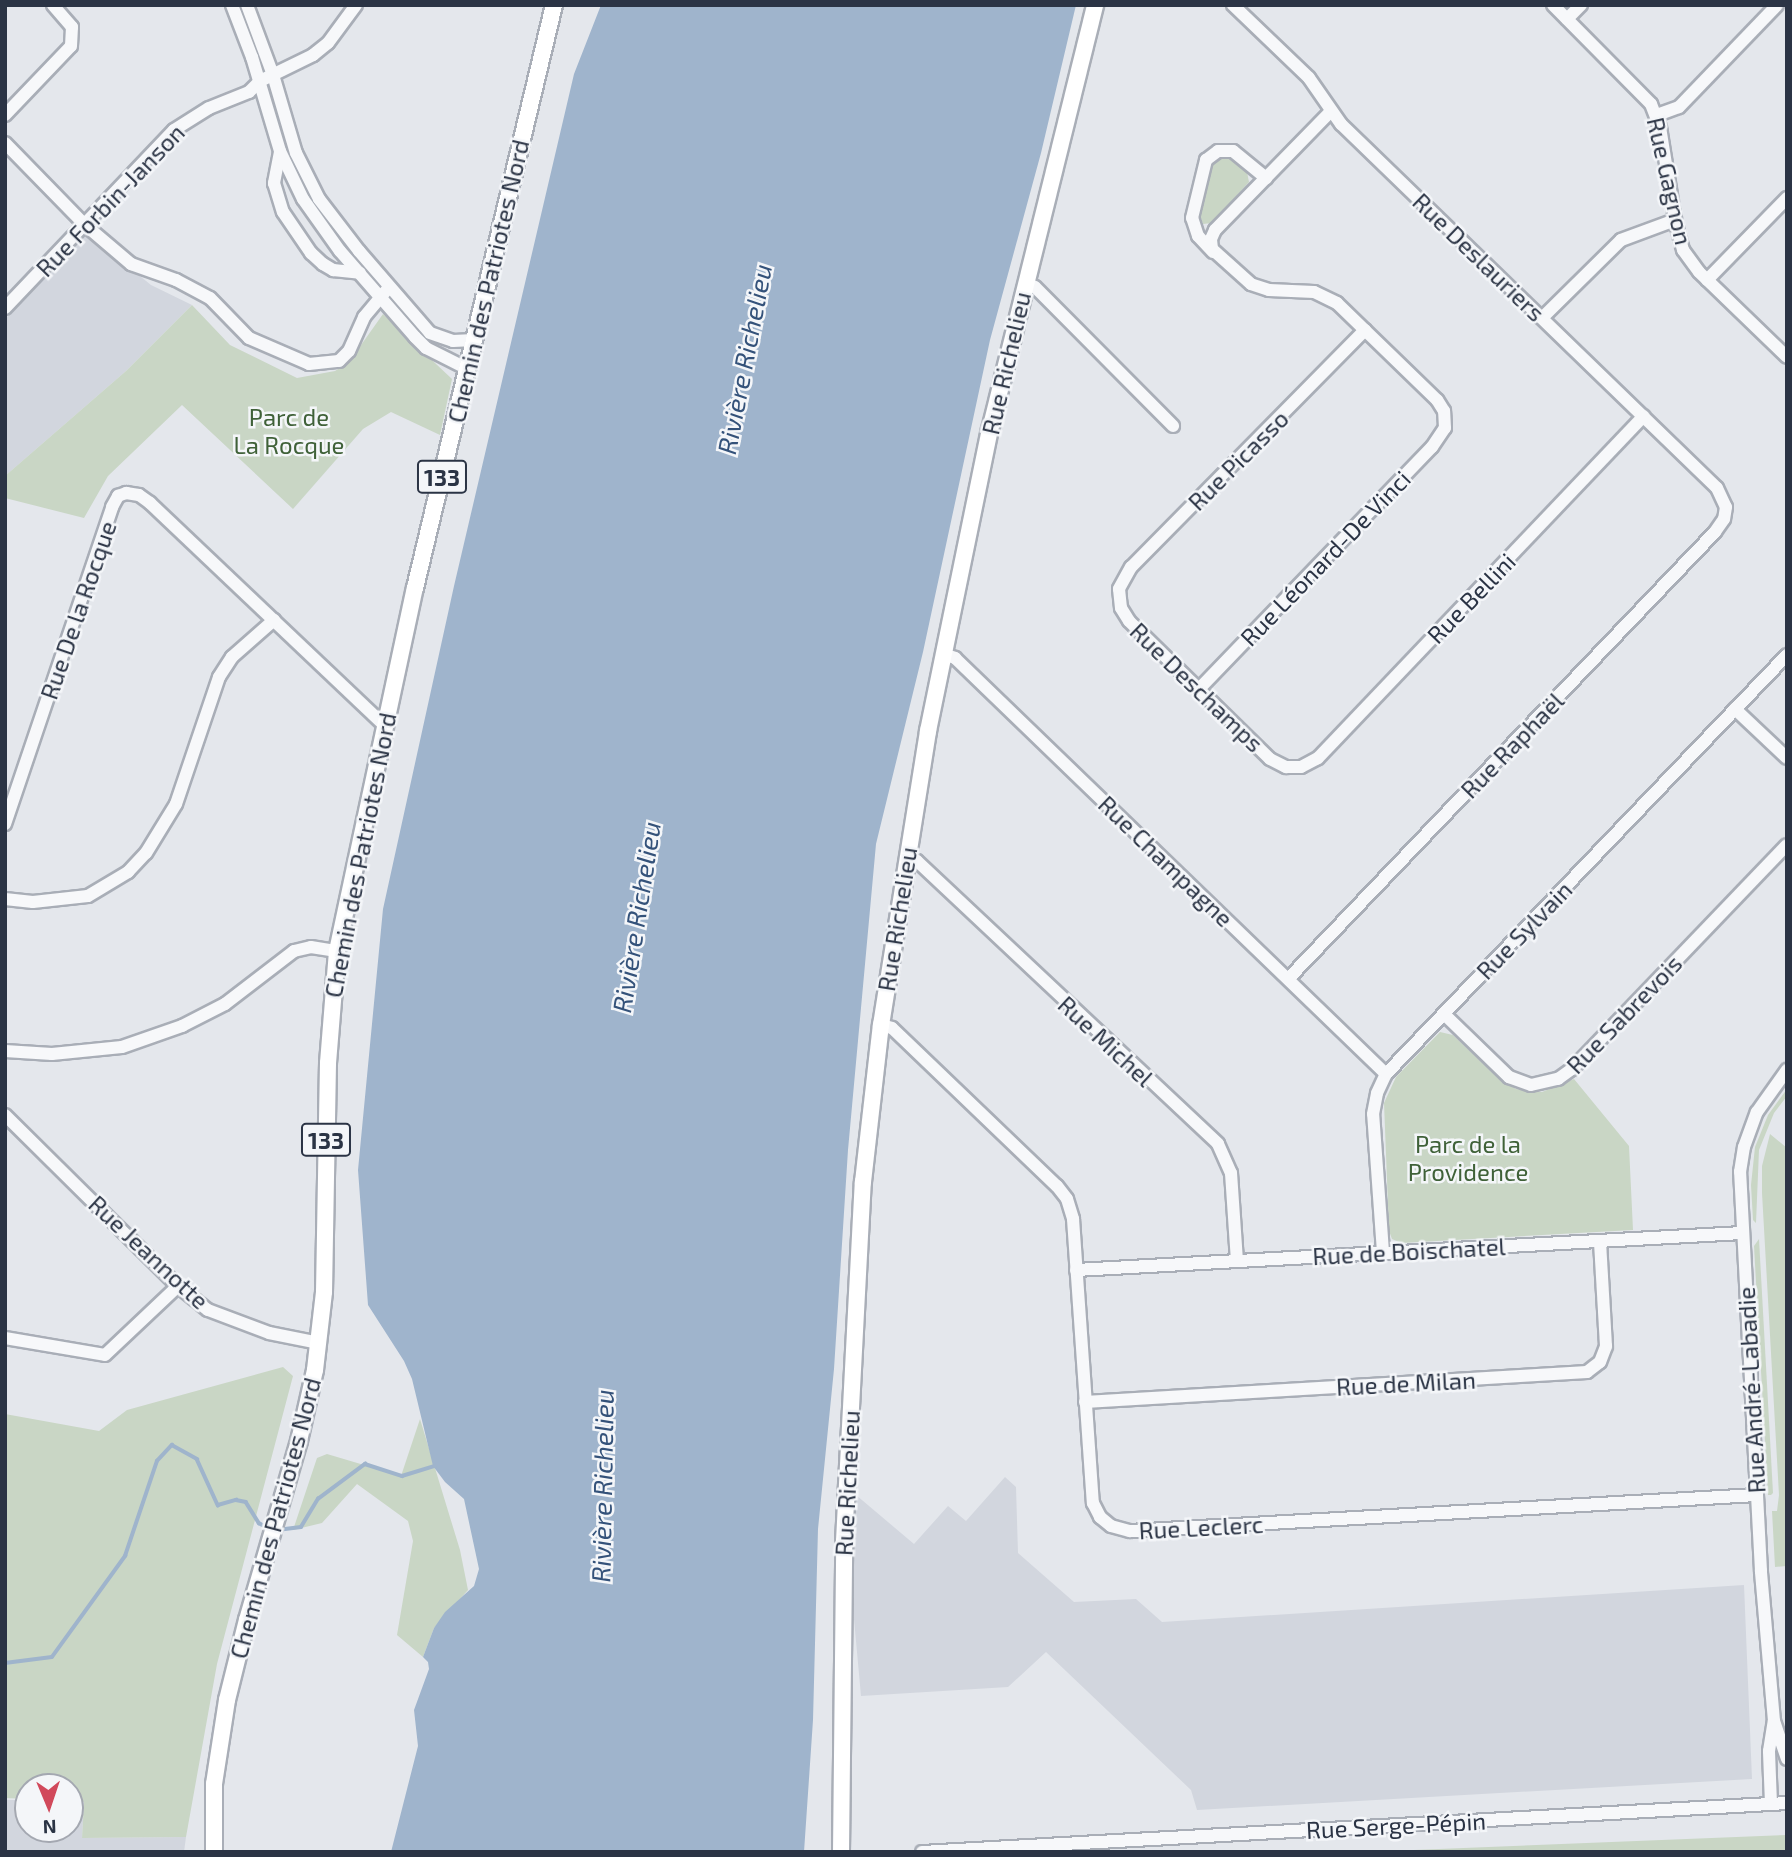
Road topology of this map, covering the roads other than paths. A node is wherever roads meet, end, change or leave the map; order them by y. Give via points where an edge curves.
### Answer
1 (53, 5) edge
2 (232, 5) edge
3 (247, 5) edge
4 (356, 5) edge
5 (554, 5) edge
6 (1096, 5) edge
7 (1233, 5) edge
8 (1553, 5) edge
9 (1581, 5) edge
10 (1777, 5) edge
11 (1567, 19) junction
12 (273, 75) junction
13 (260, 82) junction
14 (1330, 112) junction
15 (5, 115) edge
16 (1657, 115) junction
17 (5, 144) edge
18 (280, 151) junction
19 (1266, 178) junction
20 (1787, 198) edge
21 (1675, 220) junction
22 (84, 224) junction
23 (1216, 254) junction
24 (360, 273) junction
25 (1707, 280) junction
26 (1025, 282) junction
27 (389, 287) junction
28 (379, 298) junction
29 (5, 308) edge
30 (1542, 318) junction
31 (1365, 330) junction
32 (474, 340) junction
33 (1787, 357) edge
34 (468, 369) junction
35 (1644, 416) junction
36 (1173, 426) dead end
37 (1726, 507) joint
38 (1118, 594) joint
39 (274, 620) junction
40 (943, 654) junction
41 (1787, 655) edge
42 (1199, 689) junction
43 (1735, 709) junction
44 (384, 725) junction
45 (1787, 758) edge
46 (1291, 768) joint
47 (5, 824) edge
48 (1787, 845) edge
49 (906, 859) junction
50 (5, 899) edge
51 (337, 951) junction
52 (1288, 979) junction
53 (1444, 1014) junction
54 (881, 1025) junction
55 (5, 1051) edge
56 (1787, 1070) edge
57 (1386, 1074) junction
58 (5, 1115) edge
59 (1742, 1233) junction
60 (1600, 1241) junction
61 (1382, 1252) junction
62 (1237, 1261) junction
63 (1076, 1270) junction
64 (178, 1286) junction
65 (5, 1338) edge
66 (319, 1343) junction
67 (1085, 1402) junction
68 (1757, 1495) junction
69 (1774, 1721) junction
70 (1787, 1759) edge
71 (214, 1794) junction
72 (1787, 1803) edge
73 (1771, 1804) junction
74 (203, 1852) edge
75 (214, 1852) edge
76 (841, 1852) edge
77 (922, 1852) edge

1 - 15 street via 72,27 71,46
2 - 13 street
3 - 12 street
4 - 12 street, Rue Forbin-Janson via 328,43
5 - 32 main road, Chemin des Patriotes Nord / 133
6 - 26 main road, Rue Richelieu
7 - 14 street, Rue Deslauriers via 1309,78
8 - 11 street, Rue Gagnon
9 - 11 street
10 - 16 street via 1679,107
11 - 16 street, Rue Gagnon via 1642,91
12 - 13 street, Rue Forbin-Janson
12 - 27 street via 306,176 334,221
13 - 18 street
13 - 22 street, Rue Forbin-Janson via 174,130
14 - 19 street
14 - 30 street, Rue Deslauriers
16 - 21 street, Rue Gagnon
17 - 22 street
18 - 24 street via 303,199
18 - 24 street via 274,183 283,212 323,264 332,270
19 - 23 street via 1213,233 1210,243
19 - 23 street via 1233,151 1218,151 1206,160 1192,218 1198,236
20 - 25 street
21 - 25 street, Rue Gagnon via 1683,250
21 - 30 street via 1621,240
22 - 28 street via 131,264 210,298 249,338 309,364 344,356
22 - 29 street, Rue Forbin-Janson
23 - 31 street via 1257,287 1326,296
24 - 28 street
25 - 33 street, Rue Gagnon
26 - 36 street
26 - 40 main road, Rue Richelieu
27 - 28 street
27 - 32 street via 430,333 453,341
28 - 34 street via 426,348
30 - 35 street, Rue Deslauriers
31 - 38 street, Rue Picasso via 1131,567
31 - 42 street, Rue Léonard-De Vinci via 1437,400 1444,411 1441,436
32 - 34 main road, Chemin des Patriotes Nord / 133
34 - 44 main road, Chemin des Patriotes Nord / 133
35 - 37 street, Rue Deslauriers via 1717,488
35 - 46 street, Rue Bellini via 1318,758
37 - 52 street, Rue Raphaël via 1715,532
38 - 42 street, Rue Deschamps via 1125,617
39 - 44 street, Rue De la Rocque
39 - 47 street, Rue De la Rocque via 150,503 132,493 118,496
39 - 50 street via 232,657 219,677 176,804 146,853 128,872 88,896 33,902
40 - 49 main road, Rue Richelieu
40 - 52 street, Rue Champagne via 956,658
41 - 43 street, Rue Sylvain
42 - 46 street, Rue Deschamps via 1270,759
43 - 45 street
43 - 53 street, Rue Sylvain
44 - 51 main road, Chemin des Patriotes Nord / 133
48 - 53 street, Rue Sabrevois via 1558,1079 1531,1085 1509,1077
49 - 54 main road, Rue Richelieu
49 - 62 street, Rue Michel via 918,861 1218,1144 1231,1173
51 - 55 street via 311,947 294,951 225,1004 182,1026 122,1047 52,1054
51 - 66 main road, Chemin des Patriotes Nord / 133 via 328,1063 325,1273
52 - 57 street, Rue Champagne
53 - 57 street, Rue Sylvain
54 - 63 street, Rue Leclerc via 891,1028 1061,1190 1072,1214
54 - 76 main road, Rue Richelieu via 863,1182 843,1552
56 - 59 street, Rue André-Labadie via 1762,1103 1744,1147
57 - 61 street, Rue Sylvain via 1373,1114
58 - 64 street, Rue Jeannotte
59 - 60 street, Rue de Boischatel
59 - 68 street, Rue André-Labadie
60 - 61 street, Rue de Boischatel
60 - 67 street, Rue de Milan via 1606,1346 1600,1362 1587,1372
61 - 62 street, Rue de Boischatel
62 - 63 street, Rue de Boischatel
63 - 67 street, Rue Leclerc
64 - 65 street via 105,1355
64 - 66 street, Rue Jeannotte via 208,1310 269,1333
66 - 71 main road, Chemin des Patriotes Nord / 133 via 310,1400 230,1685
67 - 68 street, Rue Leclerc via 1093,1503 1103,1520 1120,1530
68 - 69 street, Rue André-Labadie
69 - 70 street, Rue André-Labadie
69 - 73 street, Rue André-Labadie via 1769,1751
71 - 74 main road, Chemin des Patriotes Nord / 133
71 - 75 main road, Chemin des Patriotes Nord / 133
72 - 73 street, Rue Serge-Pépin
73 - 77 street, Rue Serge-Pépin

